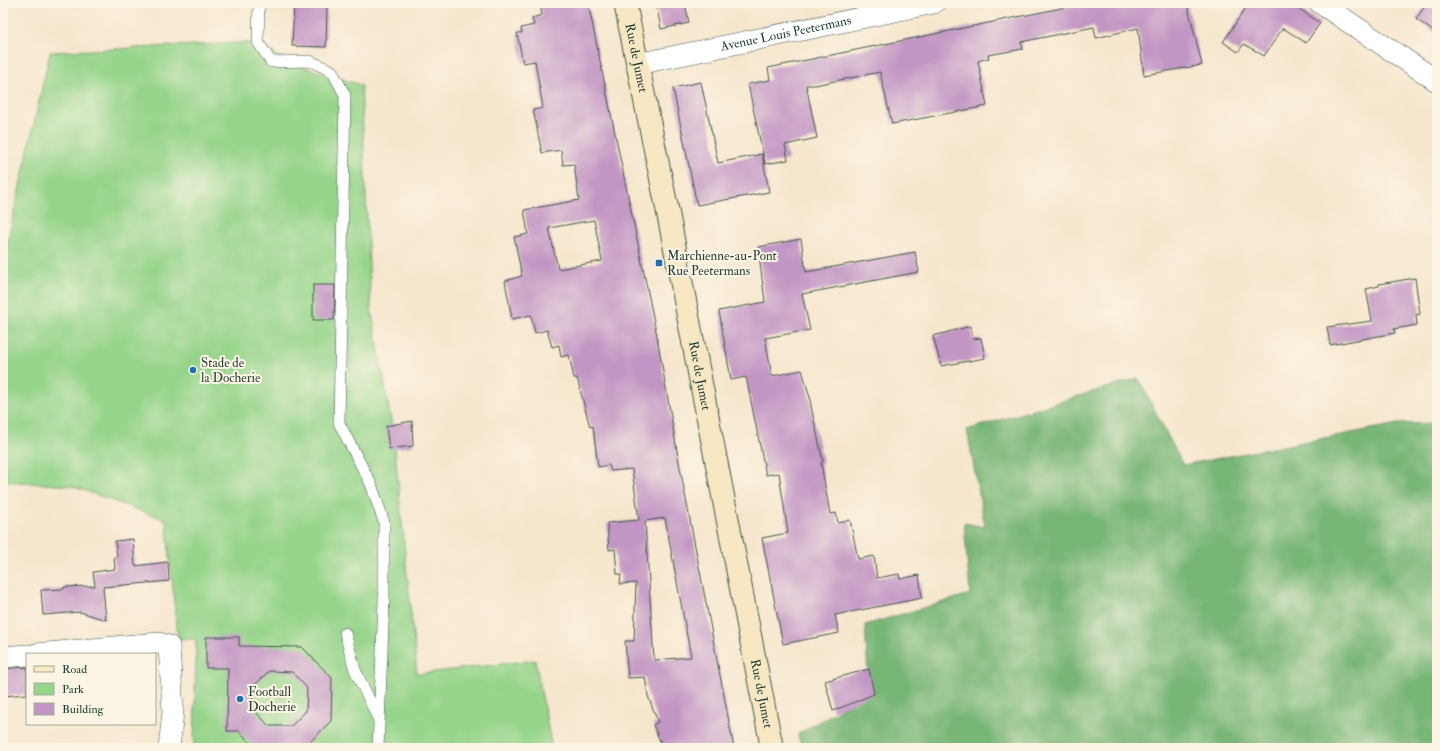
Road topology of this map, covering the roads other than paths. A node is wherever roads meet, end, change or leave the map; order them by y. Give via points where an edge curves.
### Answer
1 (259, 3) edge
2 (625, 3) edge
3 (934, 3) edge
4 (1320, 3) edge
5 (637, 64) junction
6 (1437, 81) edge
7 (345, 633) dead end
8 (46, 653) edge
9 (26, 655) edge
10 (3, 657) edge
11 (379, 722) junction
12 (169, 748) edge
13 (378, 748) edge
14 (772, 748) edge

1 - 11 lane via 258,42 271,62 310,61 332,71 345,95 339,423 371,484 384,522
2 - 5 street, Rue de Jumet
3 - 5 street, Avenue Louis Peetermans
4 - 6 street
5 - 14 street, Rue de Jumet via 672,228
7 - 11 lane via 355,670
8 - 12 street via 159,642 169,646 173,712
9 - 10 street
11 - 13 lane

